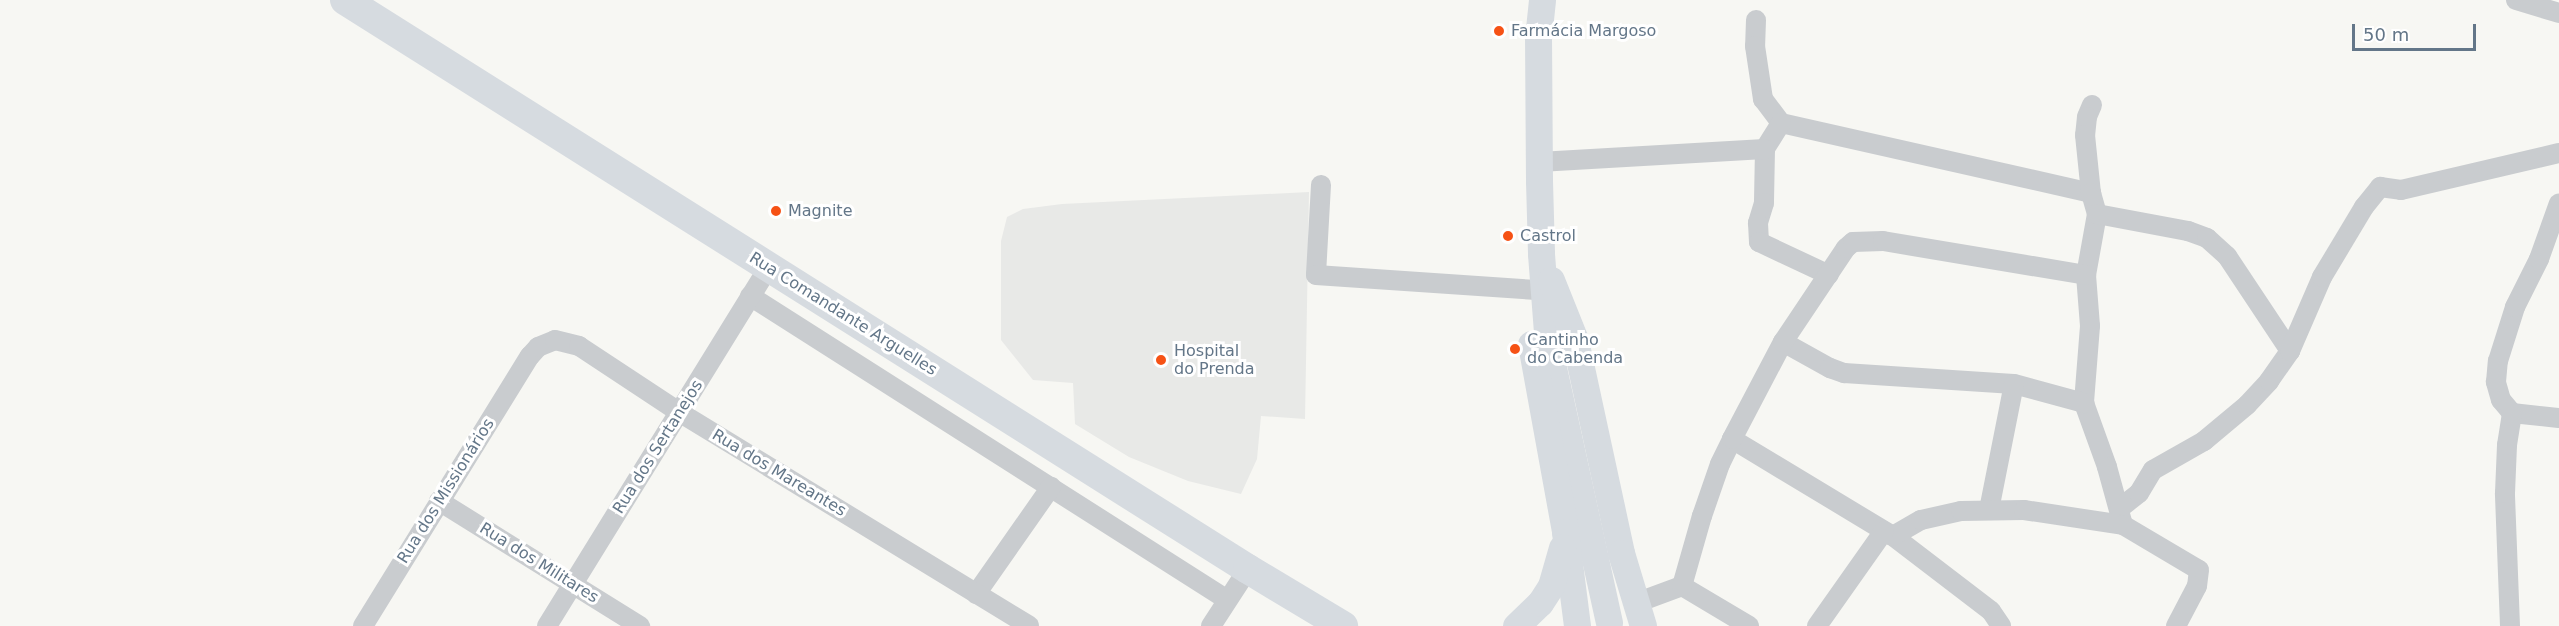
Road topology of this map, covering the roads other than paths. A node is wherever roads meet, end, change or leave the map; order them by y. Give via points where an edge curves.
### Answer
1 (345, 0) edge
2 (371, 0) edge
3 (1542, 0) edge
4 (2516, 0) edge
5 (2559, 13) edge
6 (1756, 20) dead end
7 (2092, 105) dead end
8 (1781, 123) junction
9 (1766, 149) junction
10 (2559, 153) edge
11 (1539, 162) junction
12 (1321, 185) dead end
13 (2091, 193) junction
14 (2559, 203) edge
15 (2097, 214) junction
16 (1541, 254) junction
17 (769, 267) junction
18 (1829, 275) junction
19 (2086, 275) junction
20 (1537, 290) junction
21 (750, 296) junction
22 (1783, 342) junction
23 (2290, 351) junction
24 (530, 356) joint
25 (2014, 384) junction
26 (2084, 403) junction
27 (679, 412) junction
28 (2512, 413) junction
29 (2559, 418) edge
30 (1732, 439) junction
31 (1051, 487) junction
32 (439, 501) junction
33 (1989, 510) junction
34 (2121, 516) junction
35 (1565, 532) junction
36 (1888, 534) junction
37 (1248, 569) junction
38 (573, 584) junction
39 (1682, 586) junction
40 (976, 594) junction
41 (1226, 599) junction
42 (1631, 619) edge
43 (363, 626) edge
44 (547, 626) edge
45 (640, 626) edge
46 (1029, 626) edge
47 (1211, 626) edge
48 (1343, 626) edge
49 (1368, 626) edge
50 (1516, 626) edge
51 (1577, 626) edge
52 (1749, 626) edge
53 (1817, 626) edge
54 (2001, 626) edge
55 (2176, 626) edge
56 (2510, 626) edge

1 - 17 main road, Rua Comandante Arguelles
2 - 49 main road, Rua Comandante Arguelles
3 - 11 main road via 1538,37
4 - 5 street
6 - 8 street via 1755,46 1763,99
7 - 13 street via 2085,135
8 - 9 street
8 - 13 street
9 - 11 street
9 - 18 street via 1759,243
10 - 23 street via 2401,190 2380,187 2322,277
11 - 16 main road
12 - 20 street via 1316,275
13 - 15 street
14 - 28 street via 2539,259 2515,308 2498,362 2496,381 2501,399
15 - 19 street
15 - 23 street via 2207,238 2227,256
16 - 20 main road
16 - 42 main road via 1575,340 1621,553
17 - 21 street, Rua dos Sertanejos
17 - 37 main road, Rua Comandante Arguelles
18 - 19 street via 1846,248 1860,240
18 - 22 street
19 - 26 street via 2090,326
20 - 35 main road via 1531,348
21 - 27 street, Rua dos Sertanejos
21 - 31 street
22 - 25 street via 1844,373
22 - 30 street
23 - 34 street via 2247,405 2204,441 2152,470
24 - 27 street, Rua dos Mareantes via 547,342 572,342
24 - 32 street, Rua dos Missionários
25 - 26 street
25 - 33 street
26 - 34 street
27 - 38 street, Rua dos Sertanejos
27 - 40 street, Rua dos Mareantes
28 - 29 street
28 - 56 street via 2505,493
30 - 36 street
30 - 39 street via 1702,516
31 - 40 street
31 - 41 street
32 - 38 street, Rua dos Militares
32 - 43 street, Rua dos Missionários
33 - 34 street
33 - 36 street via 1961,511 1920,520
34 - 55 street via 2199,570 2197,586
35 - 50 main road via 1551,586
35 - 51 main road
36 - 53 street
36 - 54 street via 1991,611
37 - 41 street
37 - 48 main road, Rua Comandante Arguelles
38 - 44 street, Rua dos Sertanejos
38 - 45 street, Rua dos Militares
39 - 42 street
39 - 52 street
40 - 46 street, Rua dos Mareantes
41 - 47 street

